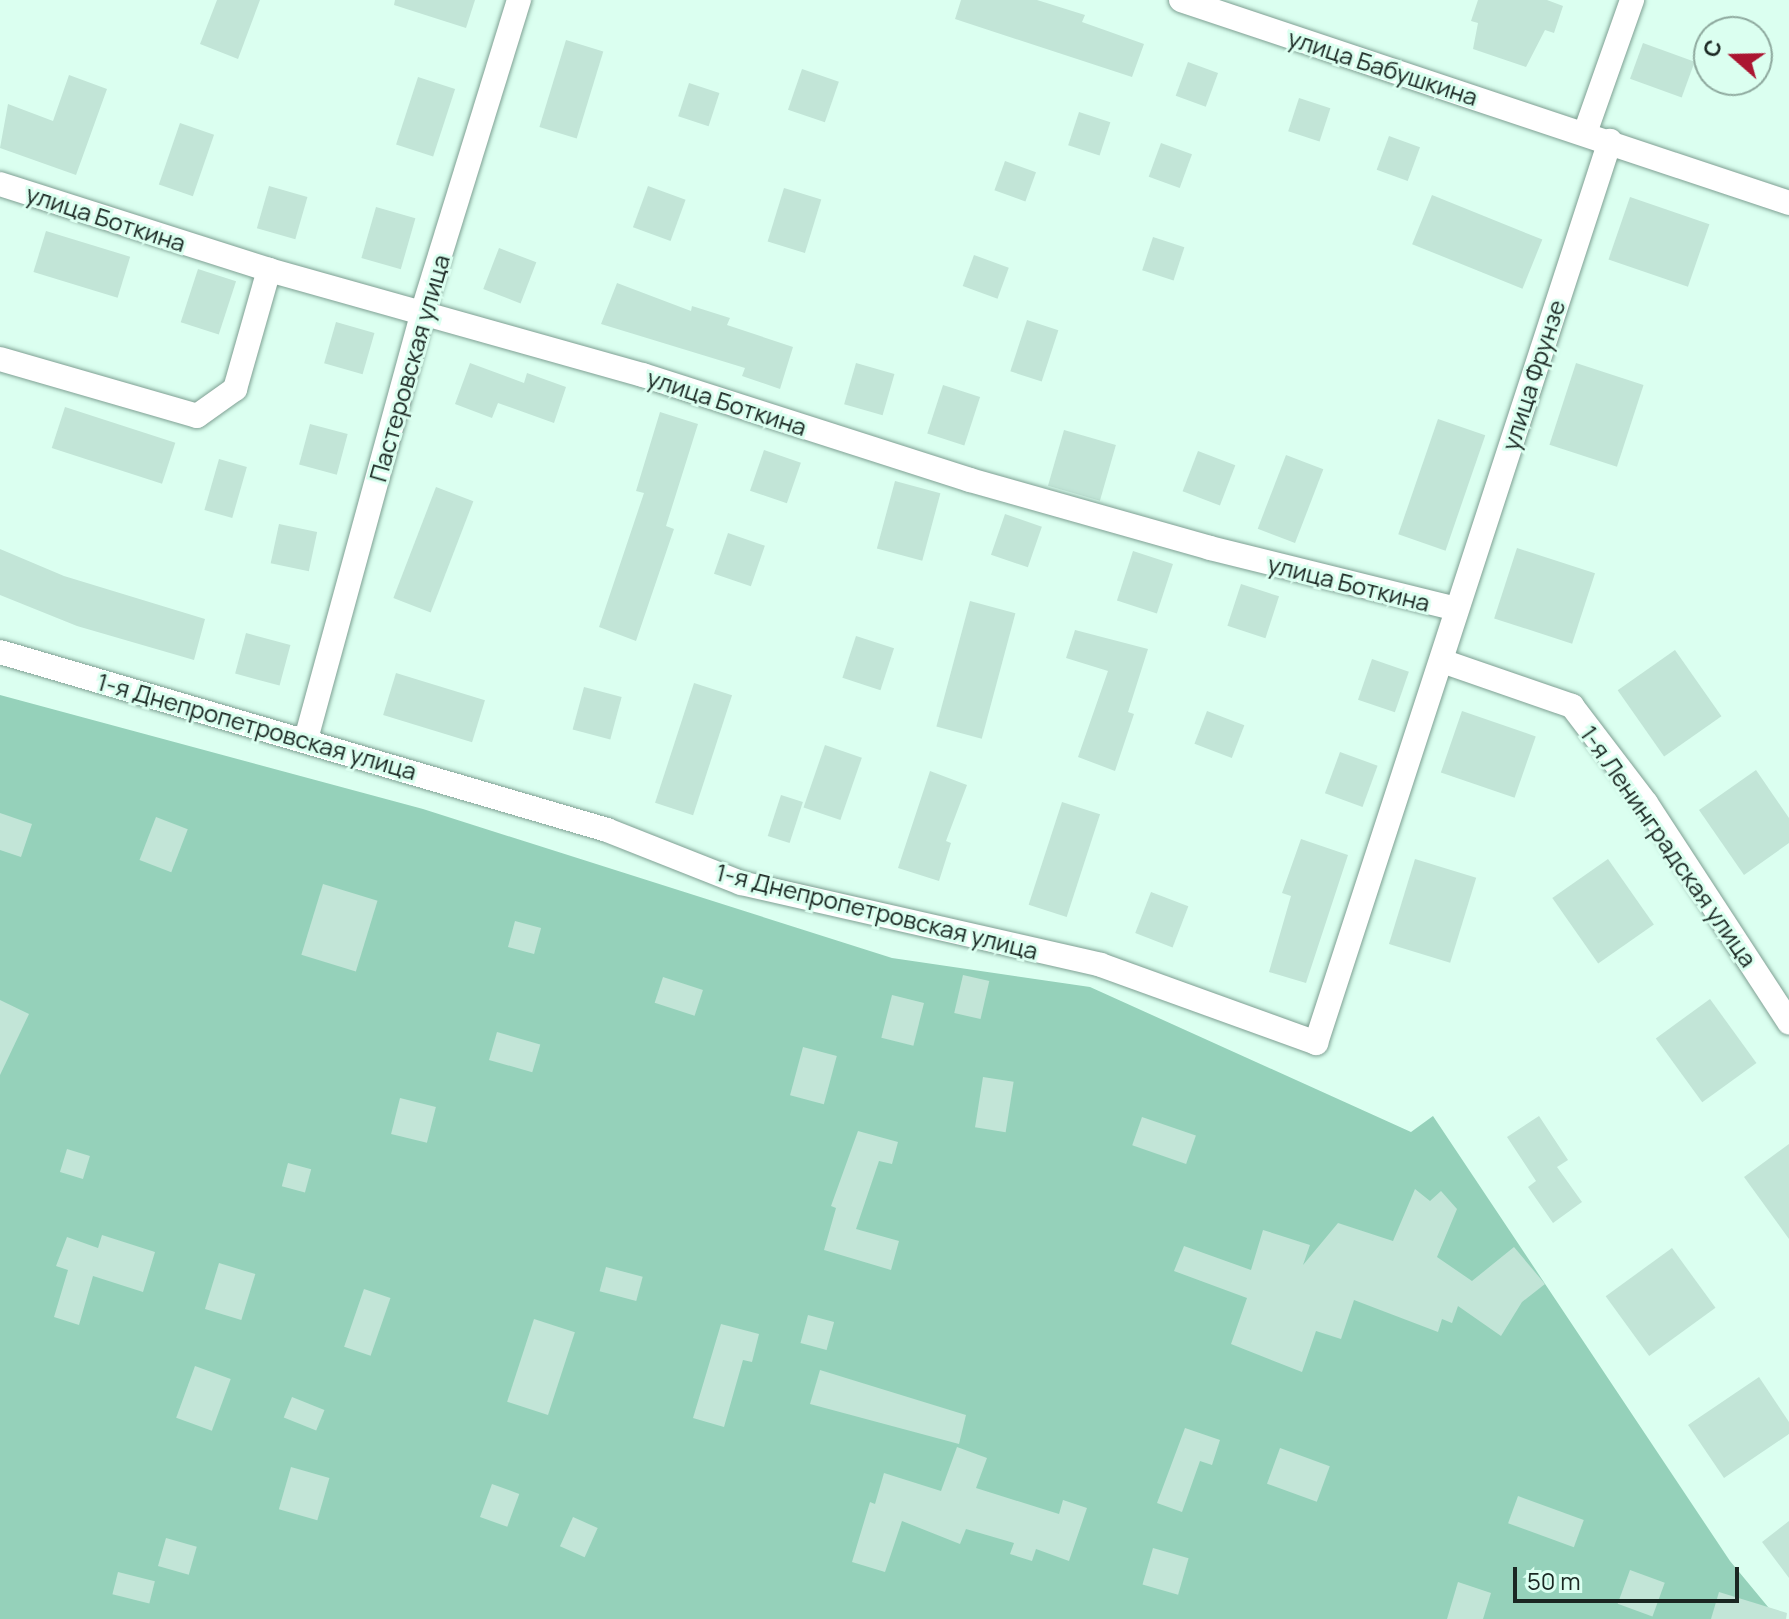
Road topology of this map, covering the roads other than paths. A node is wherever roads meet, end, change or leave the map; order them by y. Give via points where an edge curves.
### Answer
1 (519, 0) edge
2 (1181, 0) edge
3 (1632, 0) edge
4 (1585, 133) junction
5 (1610, 141) junction
6 (0, 184) edge
7 (1789, 203) edge
8 (269, 270) junction
9 (423, 310) junction
10 (0, 359) edge
11 (1457, 609) junction
12 (0, 652) edge
13 (1442, 661) junction
14 (306, 739) junction
15 (1789, 1022) edge

1 - 9 street, Пастеровская улица
2 - 4 street, улица Бабушкина
3 - 4 street
4 - 5 street, улица Бабушкина
5 - 7 street, улица Бабушкина
5 - 11 street, улица Фрунзе
6 - 8 street, улица Боткина
8 - 9 street, улица Боткина
8 - 10 street via 235,389 197,416
9 - 11 street, улица Боткина via 985,485
9 - 14 street, Пастеровская улица
11 - 13 street, 1-я Днепропетровская улица
12 - 14 street, 1-я Днепропетровская улица
13 - 14 street, 1-я Днепропетровская улица via 1316,1043 1101,965 741,883 607,830
13 - 15 street, 1-я Ленинградская улица via 1572,706 1646,803

